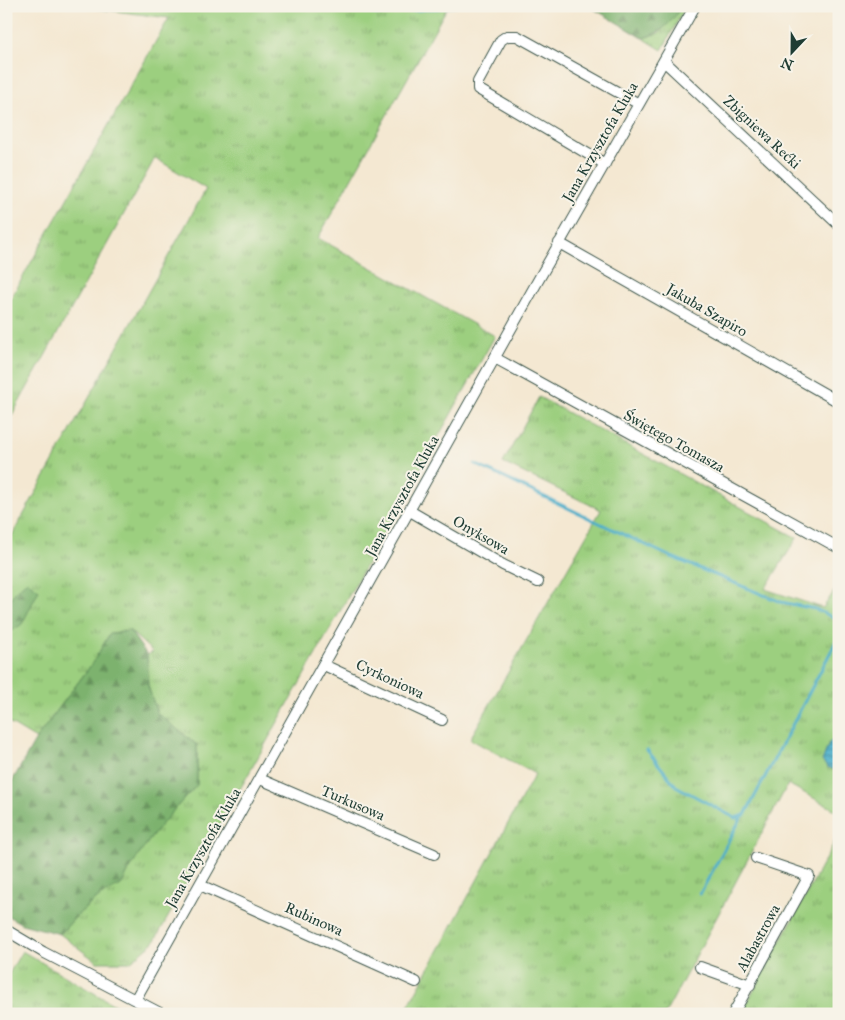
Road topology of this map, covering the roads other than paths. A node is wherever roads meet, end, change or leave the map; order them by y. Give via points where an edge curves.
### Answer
1 (695, 6) edge
2 (664, 61) junction
3 (639, 104) junction
4 (605, 164) junction
5 (839, 225) edge
6 (559, 243) junction
7 (495, 358) junction
8 (839, 402) edge
9 (410, 511) junction
10 (839, 548) edge
11 (538, 582) dead end
12 (324, 665) junction
13 (442, 720) dead end
14 (260, 779) junction
15 (434, 854) dead end
16 (756, 858) dead end
17 (200, 885) junction
18 (6, 930) edge
19 (700, 967) dead end
20 (416, 982) dead end
21 (750, 985) junction
22 (135, 1000) junction
23 (162, 1014) edge
24 (733, 1014) edge

1 - 2 street, Jana Krzysztofa Kluka
2 - 3 street, Jana Krzysztofa Kluka
2 - 5 street, Zbigniewa Rećki
3 - 4 street, Jana Krzysztofa Kluka
3 - 4 street via 517,36 501,40 478,82 478,89
4 - 6 street, Jana Krzysztofa Kluka
6 - 7 street, Jana Krzysztofa Kluka
6 - 8 street, Jakuba Szapiro
7 - 9 street, Jana Krzysztofa Kluka
7 - 10 street, Świętego Tomasza
9 - 11 street, Onyksowa
9 - 12 street, Jana Krzysztofa Kluka
12 - 13 street, Cyrkoniowa
12 - 14 street, Jana Krzysztofa Kluka
14 - 15 street, Turkusowa
14 - 17 street, Jana Krzysztofa Kluka
16 - 21 street, Alabastrowa via 809,876
17 - 20 street, Rubinowa
17 - 22 street, Jana Krzysztofa Kluka
18 - 22 street
19 - 21 street
21 - 24 street, Alabastrowa
22 - 23 street

